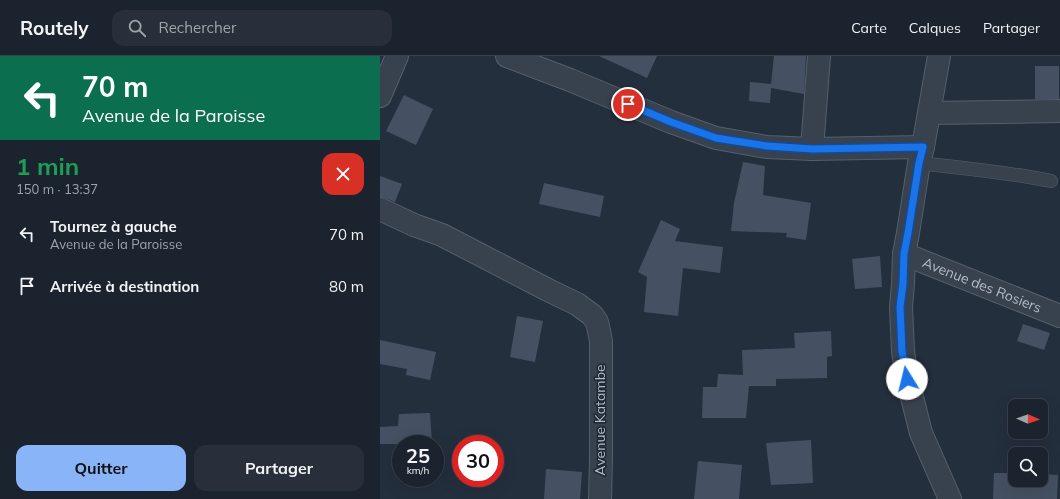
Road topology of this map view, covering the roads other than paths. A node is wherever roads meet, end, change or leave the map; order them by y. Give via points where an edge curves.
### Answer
1 (397, 56) edge
2 (507, 56) edge
3 (819, 56) edge
4 (939, 56) edge
5 (380, 96) edge
6 (1060, 112) edge
7 (929, 113) junction
8 (812, 149) junction
9 (921, 155) junction
10 (1051, 181) dead end
11 (380, 209) edge
12 (904, 254) junction
13 (1060, 316) edge
14 (600, 499) edge
15 (950, 499) edge

1 - 5 street
2 - 8 street via 716,138 767,146
3 - 8 street
4 - 7 street
6 - 7 street
7 - 9 street
8 - 9 street
9 - 10 lane
9 - 12 street
11 - 14 street, Avenue Katambe via 442,235 577,304 592,315 597,322 601,341
12 - 13 street, Avenue des Rosiers
12 - 15 street via 900,307 902,351 907,379 921,433

